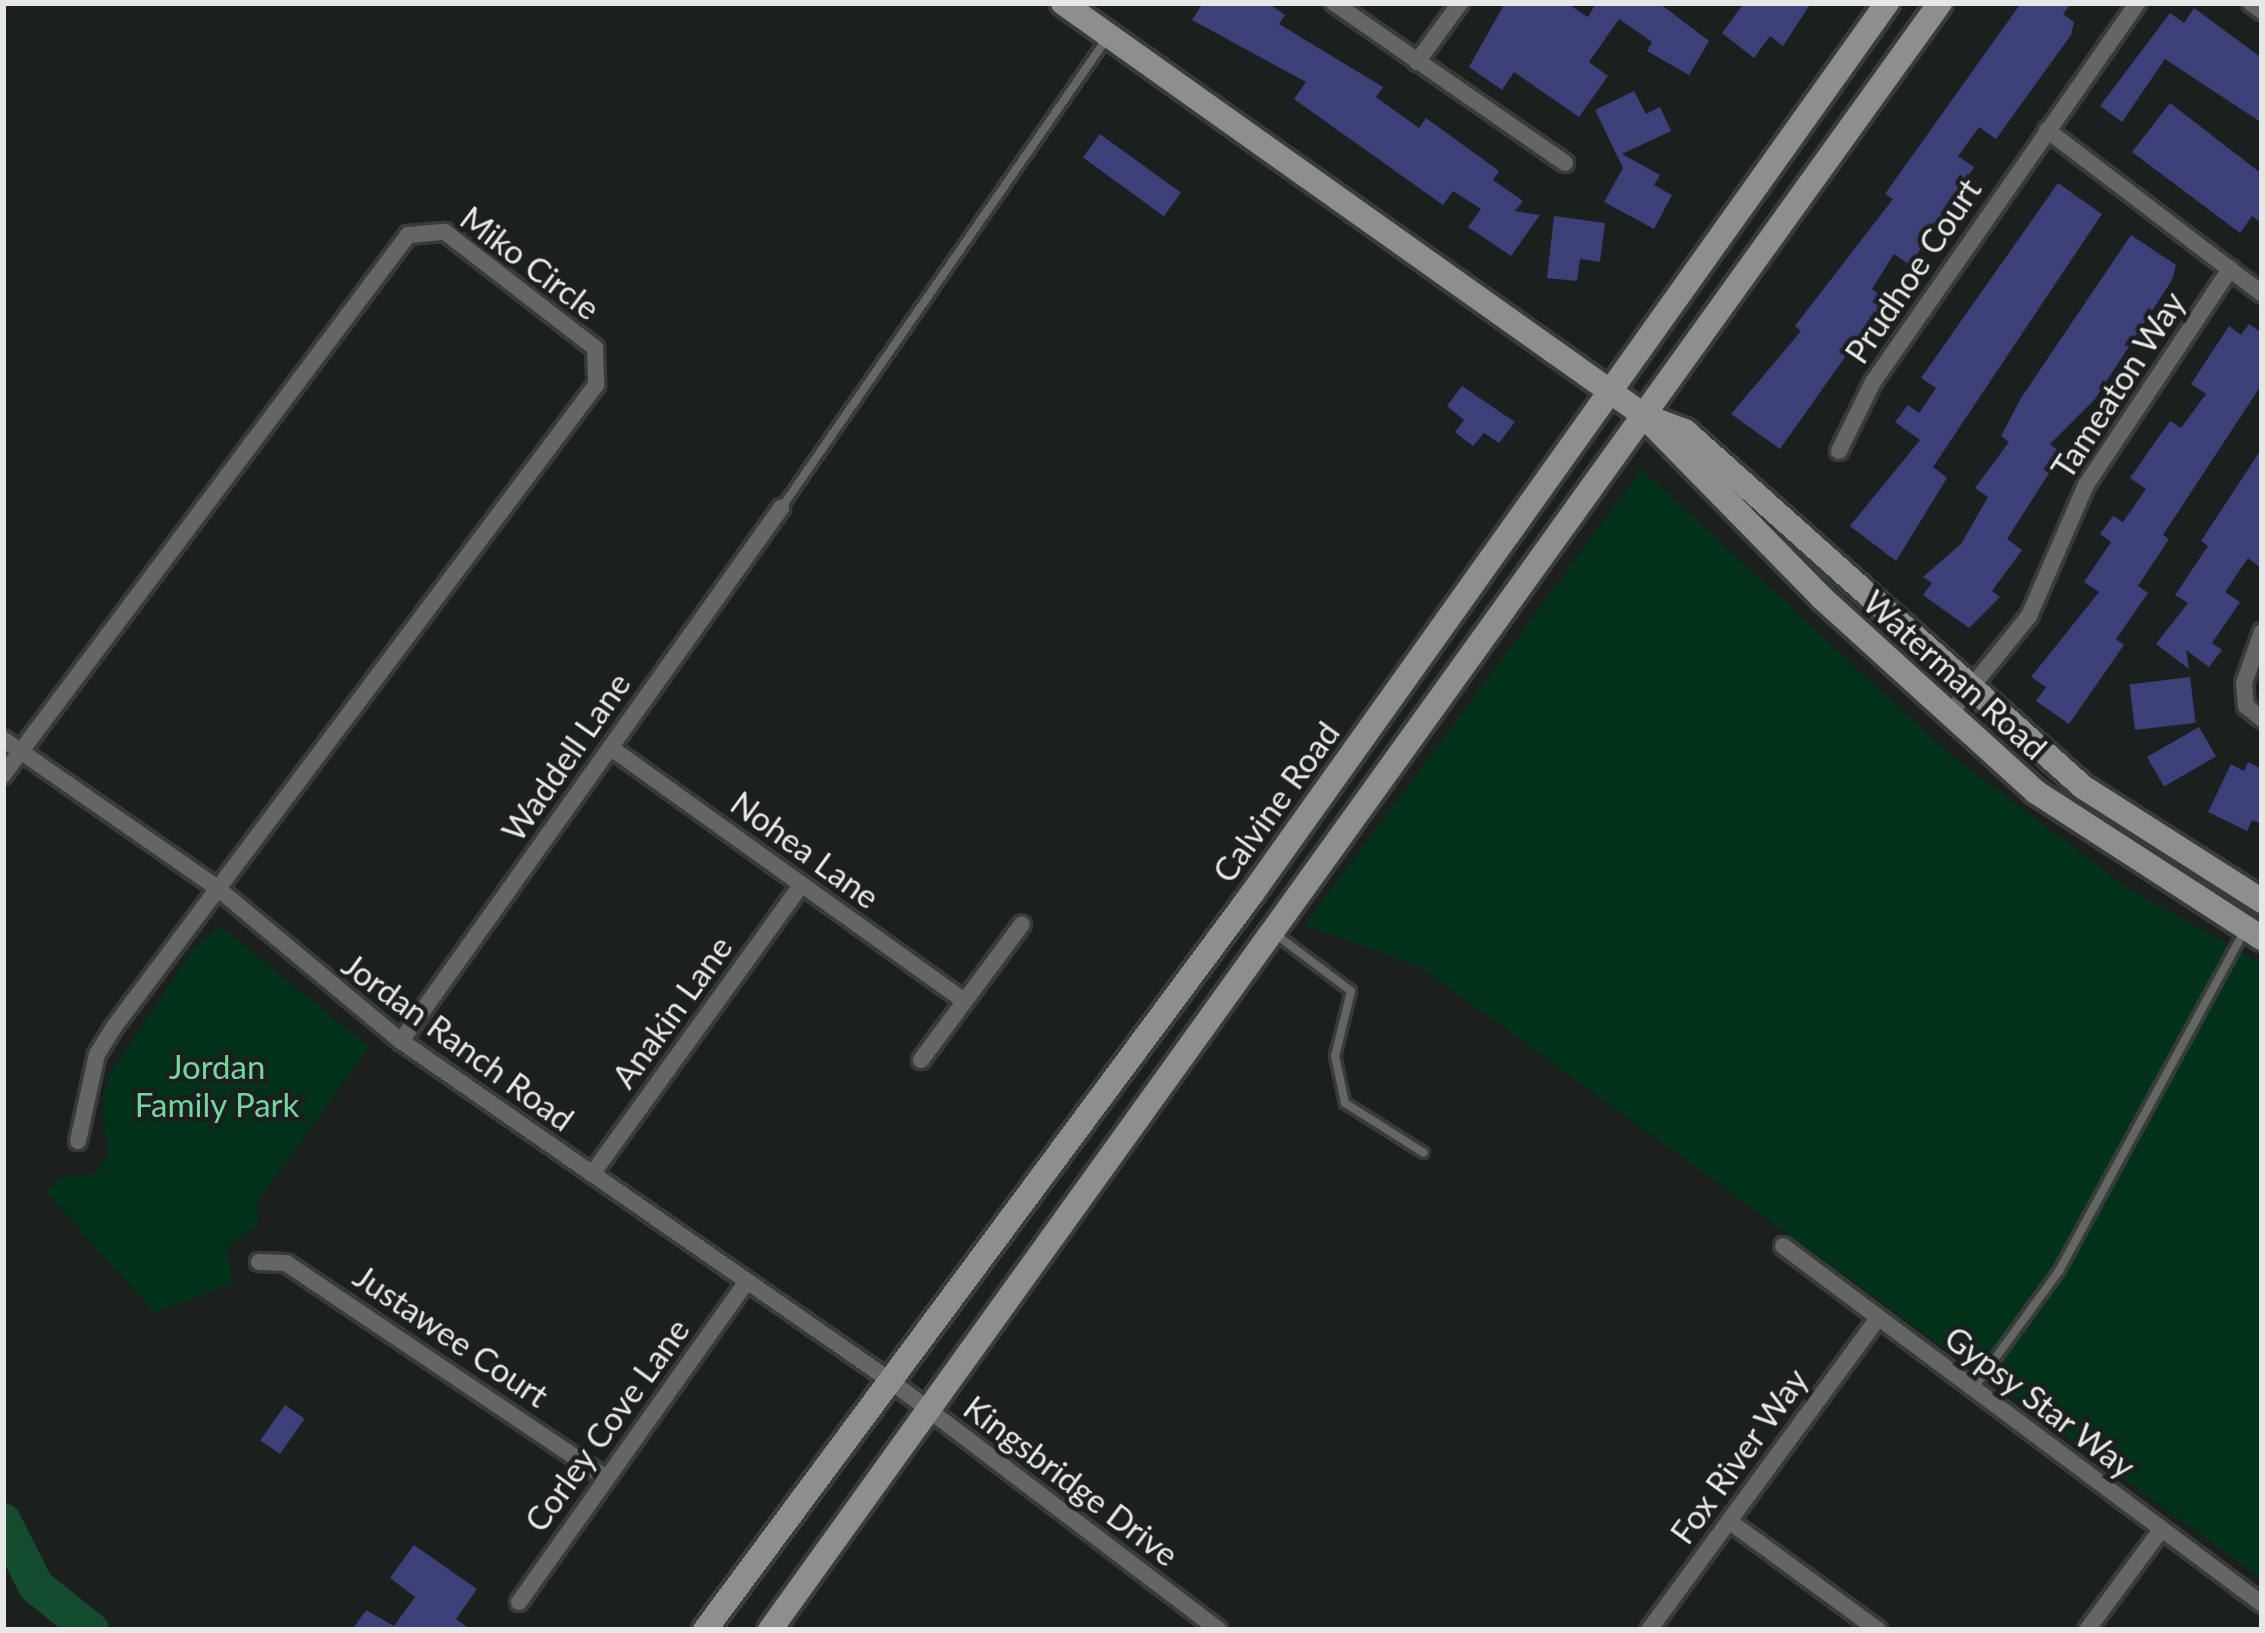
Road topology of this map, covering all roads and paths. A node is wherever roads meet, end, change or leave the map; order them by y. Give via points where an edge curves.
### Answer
1 (1063, 3) edge
2 (1334, 3) edge
3 (1460, 3) edge
4 (1887, 3) edge
5 (1940, 3) edge
6 (2138, 3) edge
7 (2251, 3) edge
8 (2262, 11) edge
9 (1110, 35) junction
10 (1417, 62) junction
11 (2047, 130) junction
12 (1565, 163) dead end
13 (2230, 269) junction
14 (2262, 294) edge
15 (1611, 391) junction
16 (1642, 414) junction
17 (1839, 451) dead end
18 (782, 508) joint
19 (2262, 632) edge
20 (1970, 692) junction
21 (1948, 716) junction
22 (2262, 719) edge
23 (3, 739) edge
24 (611, 748) junction
25 (20, 750) junction
26 (3, 775) edge
27 (801, 885) junction
28 (216, 887) junction
29 (2262, 901) edge
30 (1022, 924) dead end
31 (1273, 933) junction
32 (2254, 933) edge
33 (964, 1001) junction
34 (401, 1041) junction
35 (921, 1060) dead end
36 (78, 1141) dead end
37 (1424, 1153) dead end
38 (592, 1174) junction
39 (1783, 1246) dead end
40 (259, 1262) dead end
41 (745, 1284) junction
42 (1878, 1318) junction
43 (889, 1379) junction
44 (1973, 1389) junction
45 (931, 1412) junction
46 (604, 1477) junction
47 (1729, 1521) junction
48 (2161, 1530) junction
49 (519, 1602) dead end
50 (2262, 1604) edge
51 (705, 1630) edge
52 (770, 1630) edge
53 (1219, 1630) edge
54 (1649, 1630) edge
55 (1878, 1630) edge
56 (2087, 1630) edge

1 - 9 main road, Waterman Road
2 - 10 street
3 - 10 street
4 - 15 main road, Calvine Road
5 - 16 main road
6 - 11 street, Prudhoe Court
7 - 8 street
9 - 15 main road, Waterman Road
9 - 18 lane
10 - 12 street
11 - 13 street
11 - 17 street, Prudhoe Court via 1874,382
13 - 14 street
13 - 20 street, Tameaton Way via 2086,484 2029,616
15 - 16 main road, Waterman Road
15 - 43 main road, Calvine Road
16 - 20 main road, Waterman Road via 1685,431
16 - 21 main road, Waterman Road
16 - 31 main road
18 - 24 street, Waddell Lane
19 - 22 street via 2244,683 2246,706
20 - 21 street, Tameaton Way
20 - 29 main road, Waterman Road via 2083,788
21 - 32 main road, Waterman Road via 2036,792
23 - 25 street, Jordan Ranch Road
24 - 27 street, Nohea Lane
24 - 34 street, Waddell Lane
25 - 26 street
25 - 28 street, Jordan Ranch Road
25 - 28 street, Miko Circle via 408,235 446,232 595,348 596,385
27 - 33 street, Nohea Lane
27 - 38 street, Anakin Lane
28 - 34 street, Jordan Ranch Road
28 - 36 street via 98,1054
30 - 33 street
31 - 37 lane via 1352,991 1335,1056 1345,1103
31 - 45 main road
32 - 44 lane via 2059,1271
33 - 35 street
34 - 38 street, Jordan Ranch Road
38 - 41 street, Jordan Ranch Road
39 - 42 street, Gypsy Star Way
40 - 46 street, Justawee Court via 286,1263
41 - 43 street, Jordan Ranch Road
41 - 46 street, Corley Cove Lane
42 - 44 street, Gypsy Star Way
42 - 47 street, Fox River Way
43 - 45 street, Kingsbridge Drive
43 - 51 main road, Calvine Road
44 - 48 street, Gypsy Star Way
45 - 52 main road
45 - 53 street, Kingsbridge Drive
46 - 49 street, Corley Cove Lane
47 - 54 street, Fox River Way
47 - 55 street
48 - 50 street, Gypsy Star Way
48 - 56 street

